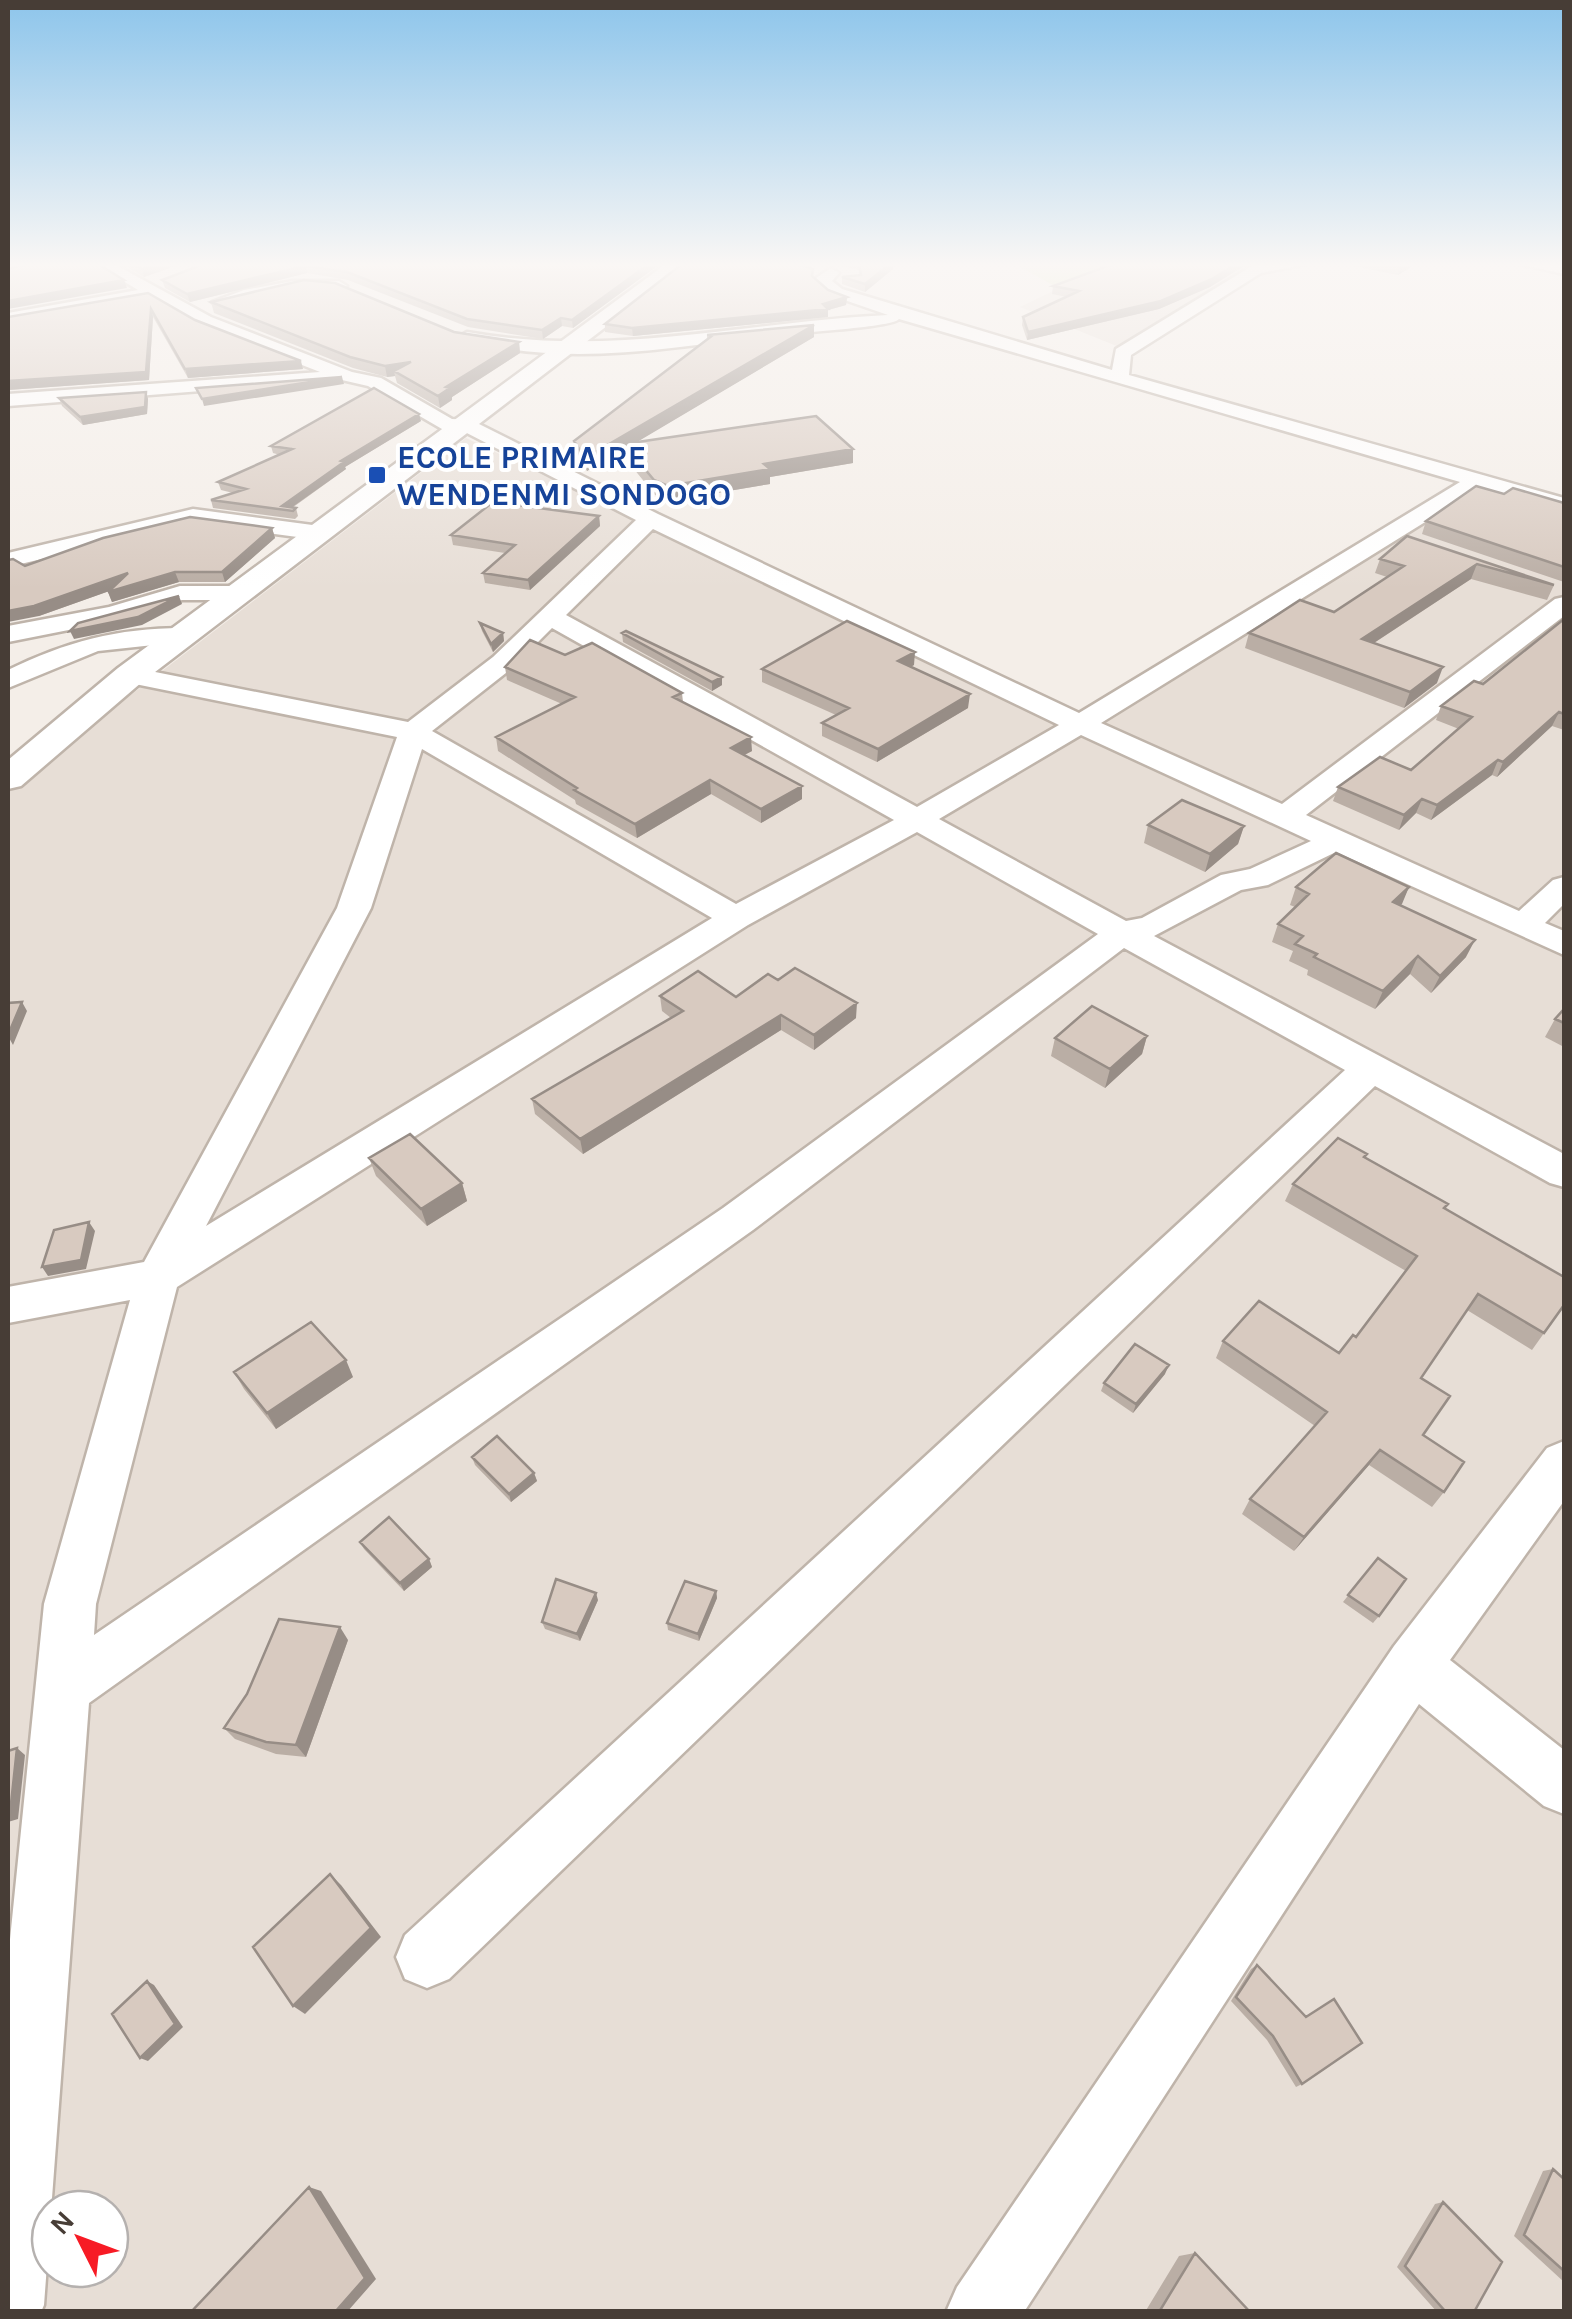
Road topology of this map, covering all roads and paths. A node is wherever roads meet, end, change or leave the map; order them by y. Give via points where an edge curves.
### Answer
1 (338, 372) edge
2 (537, 372) edge
3 (1100, 372) edge
4 (1120, 372) edge
5 (347, 376) junction
6 (1120, 378) junction
7 (8, 400) edge
8 (464, 424) junction
9 (1478, 480) junction
10 (1564, 505) edge
11 (650, 520) junction
12 (329, 526) junction
13 (1387, 534) junction
14 (1423, 546) edge
15 (8, 560) edge
16 (240, 593) junction
17 (1559, 595) edge
18 (551, 617) junction
19 (8, 634) edge
20 (182, 636) junction
21 (130, 676) junction
22 (8, 680) edge
23 (1080, 724) junction
24 (412, 732) junction
25 (8, 778) edge
26 (1287, 815) junction
27 (918, 819) junction
28 (1337, 838) junction
29 (1564, 887) edge
30 (736, 918) junction
31 (1523, 925) junction
32 (1122, 934) junction
33 (1564, 944) edge
34 (1372, 1067) junction
35 (1564, 1172) edge
36 (158, 1277) junction
37 (8, 1305) edge
38 (1564, 1462) edge
39 (1413, 1666) junction
40 (64, 1688) junction
41 (1564, 1786) edge
42 (427, 1957) dead end
43 (8, 2305) edge
44 (982, 2312) edge

1 - 5 street
2 - 8 street
3 - 6 street
4 - 6 street
5 - 7 street
5 - 8 street via 399,393 449,425
6 - 9 street
8 - 11 street
8 - 12 street
9 - 10 street
9 - 13 street
11 - 18 street
11 - 23 street
12 - 15 street via 193,516
12 - 16 street
13 - 14 street
13 - 23 street
16 - 19 street via 180,593 114,614
16 - 20 street
17 - 26 street
18 - 24 street
18 - 27 street
20 - 21 street
20 - 22 street via 135,635 74,647
21 - 24 street
21 - 25 street
23 - 26 street
23 - 27 street
24 - 30 street
24 - 36 street via 354,908
26 - 28 street
27 - 30 street
27 - 32 street
28 - 31 street
28 - 32 street via 1296,862 1232,882 1153,926
29 - 31 street
30 - 36 street
31 - 33 street
32 - 34 street
32 - 40 street via 738,1219
34 - 35 street
34 - 42 street
36 - 37 street
36 - 40 street via 70,1604
38 - 39 street
39 - 41 street
39 - 44 street
40 - 43 street

